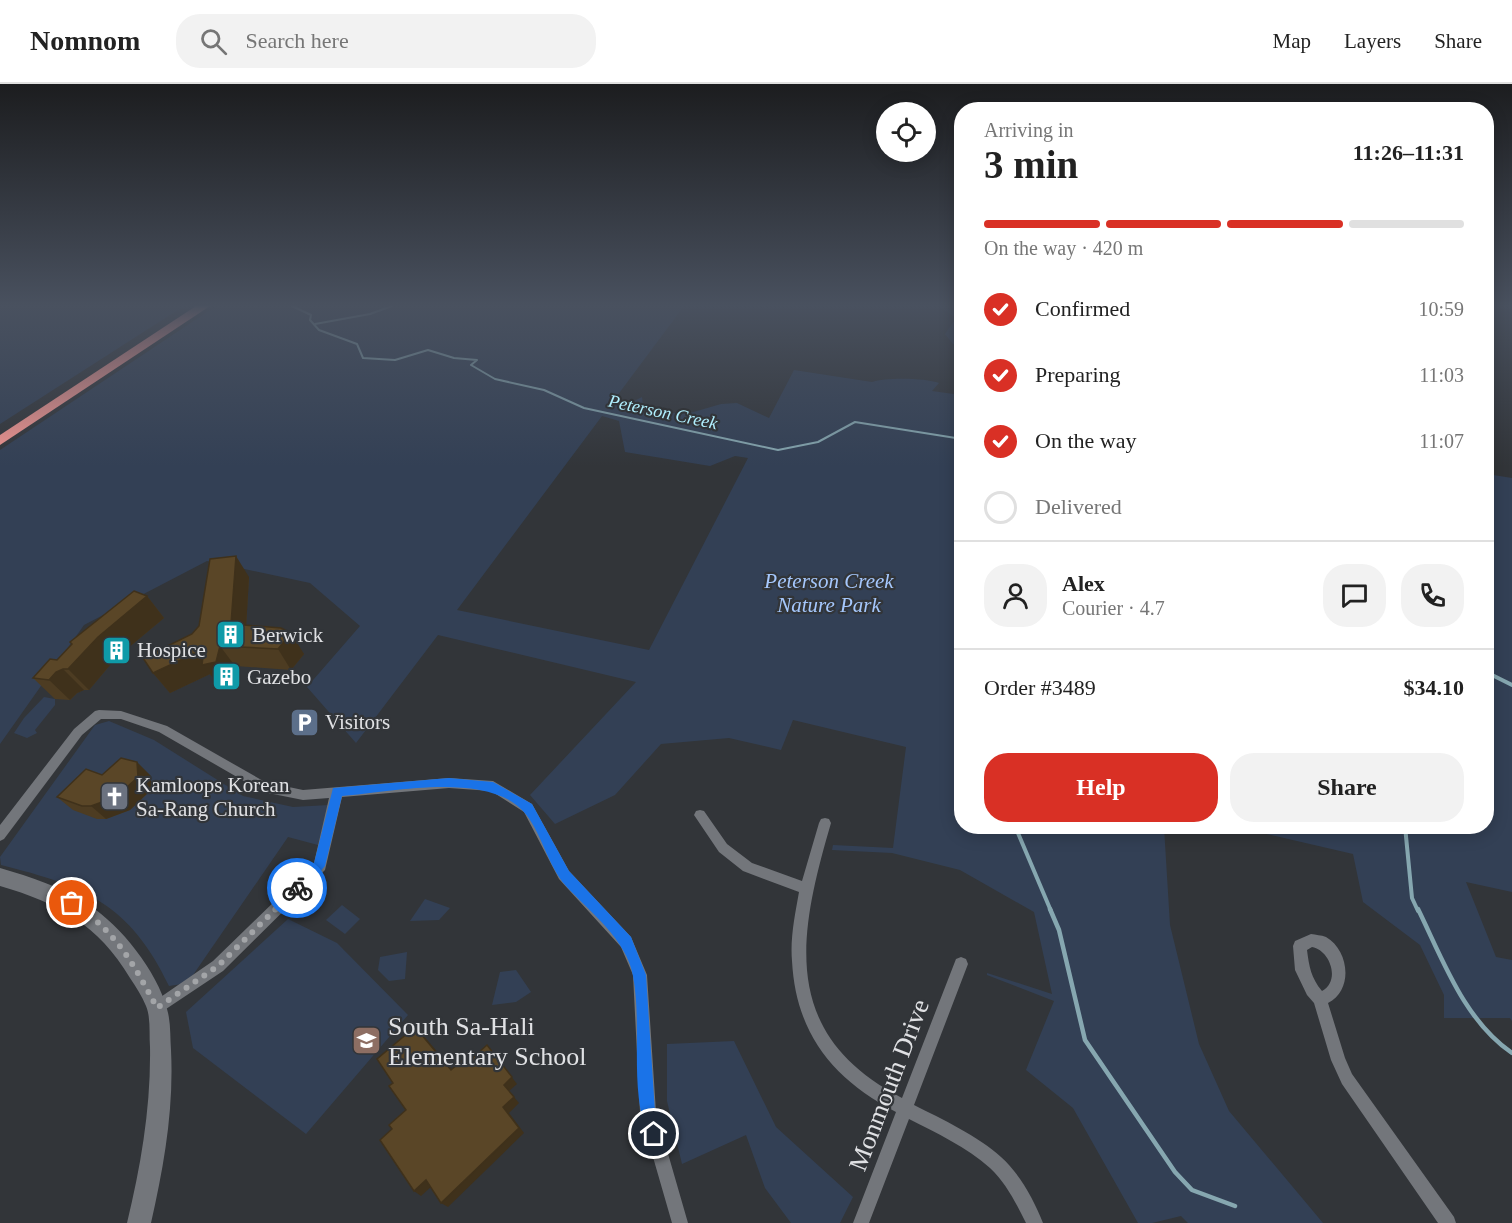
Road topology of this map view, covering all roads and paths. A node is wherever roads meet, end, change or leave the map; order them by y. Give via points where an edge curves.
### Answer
1 (118, 359) edge
2 (120, 359) edge
3 (0, 434) edge
4 (0, 441) edge
5 (337, 791) junction
6 (700, 815) dead end
7 (825, 823) dead end
8 (0, 835) edge
9 (0, 877) edge
10 (805, 888) junction
11 (961, 964) dead end
12 (1320, 999) dead end
13 (157, 1008) junction
14 (907, 1107) junction
15 (139, 1223) edge
16 (680, 1223) edge
17 (861, 1223) edge
18 (1035, 1223) edge
19 (1448, 1223) edge

1 - 3 highway
2 - 4 highway
5 - 8 street via 303,795 262,787 164,729 121,715 99,714 78,732
5 - 13 street via 320,866 218,966
5 - 16 street via 449,783 493,786 528,808 564,875 626,942 640,975 648,1112
6 - 10 street via 723,849 748,867
7 - 10 street
9 - 13 main road via 42,889 90,915 126,951
10 - 14 street via 796,967 806,1010 823,1043 858,1080
11 - 14 street, Monmouth Drive
12 - 19 street via 1347,1079
13 - 15 main road via 160,1114 154,1165
14 - 17 street, Monmouth Drive
14 - 18 street via 994,1162 1018,1191

